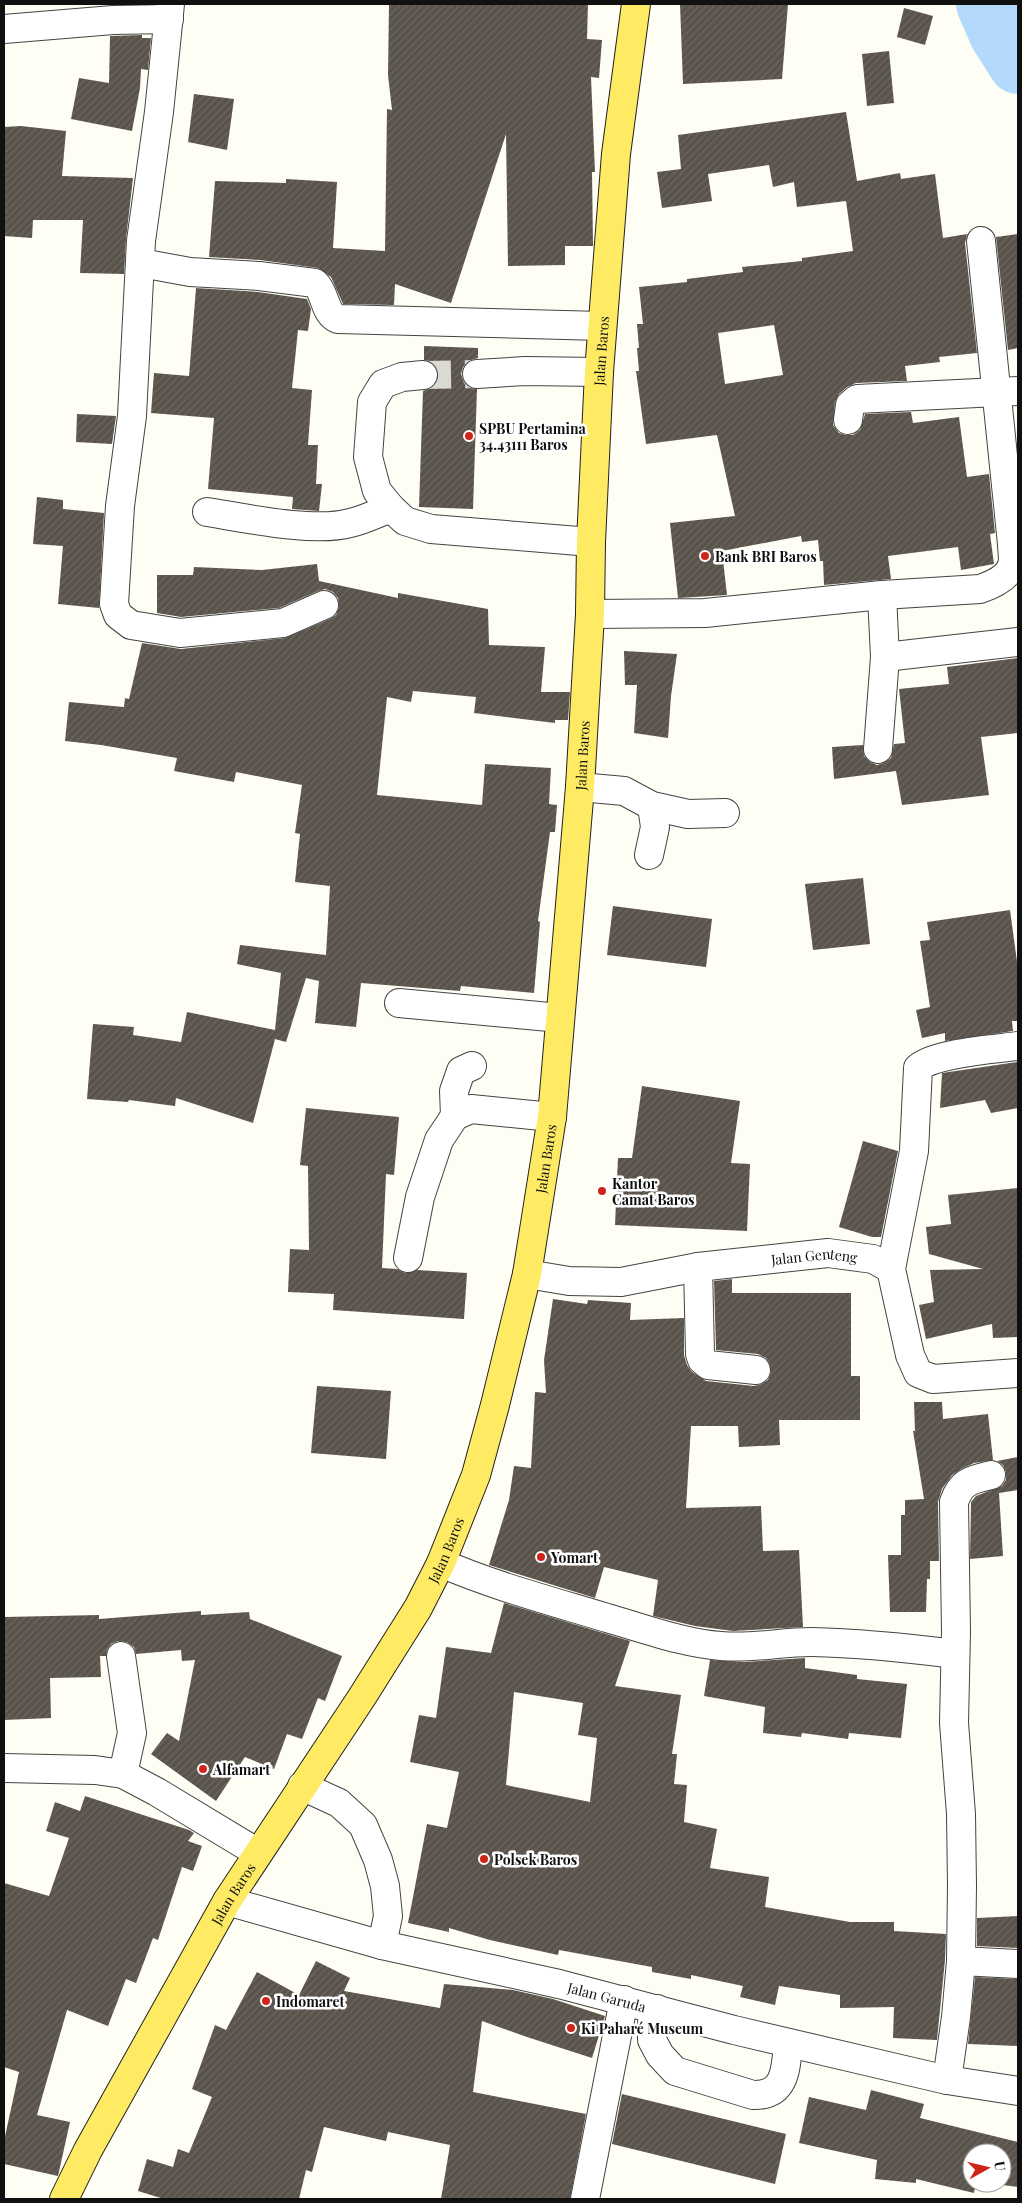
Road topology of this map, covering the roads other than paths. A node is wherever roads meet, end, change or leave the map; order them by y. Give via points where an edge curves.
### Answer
1 (636, 4) edge
2 (170, 11) edge
3 (4, 30) edge
4 (981, 242) dead end
5 (141, 263) junction
6 (602, 326) junction
7 (599, 372) junction
8 (477, 374) tunnel mouth
9 (423, 375) tunnel mouth
10 (1007, 392) edge
11 (848, 420) dead end
12 (391, 508) junction
13 (207, 512) dead end
14 (591, 542) junction
15 (1015, 550) edge
16 (882, 595) junction
17 (324, 605) dead end
18 (590, 614) junction
19 (1018, 642) edge
20 (885, 657) junction
21 (878, 749) dead end
22 (580, 788) junction
23 (652, 806) junction
24 (725, 813) dead end
25 (649, 855) dead end
26 (399, 1003) dead end
27 (560, 1018) junction
28 (1018, 1046) edge
29 (472, 1066) dead end
30 (455, 1116) junction
31 (552, 1117) junction
32 (408, 1258) dead end
33 (698, 1267) junction
34 (891, 1268) junction
35 (528, 1274) junction
36 (756, 1370) dead end
37 (1018, 1372) edge
38 (991, 1475) dead end
39 (441, 1563) junction
40 (955, 1654) junction
41 (121, 1656) dead end
42 (4, 1768) edge
43 (123, 1774) junction
44 (302, 1786) junction
45 (258, 1853) junction
46 (227, 1901) junction
47 (382, 1945) junction
48 (961, 1961) junction
49 (1018, 1964) edge
50 (624, 2000) junction
51 (657, 2008) junction
52 (788, 2043) junction
53 (947, 2080) junction
54 (1018, 2091) edge
55 (64, 2199) edge
56 (585, 2199) edge

1 - 6 main road, Jalan Baros via 616,154
2 - 3 street via 114,20
2 - 5 street via 142,232
4 - 10 street
5 - 6 street via 190,272 315,283 330,313 338,319
5 - 17 street via 132,416 120,506 114,604 118,615 131,625 180,634 283,623
6 - 7 main road, Jalan Baros
7 - 8 street
7 - 14 main road, Jalan Baros
9 - 12 street via 402,377 383,384 372,402 368,457 377,491
10 - 11 street via 857,399 850,405
10 - 15 street
12 - 13 street via 349,524 318,526 258,521
12 - 14 street via 405,521 431,529
14 - 18 main road, Jalan Baros
15 - 16 street via 1012,565 1005,576 992,585 980,589
16 - 18 street via 705,613
16 - 20 street
18 - 22 main road, Jalan Baros
19 - 20 street
20 - 21 street
22 - 23 street via 624,791
22 - 27 main road, Jalan Baros
23 - 24 street via 688,814
23 - 25 street via 655,827
26 - 27 street
27 - 31 main road, Jalan Baros
28 - 34 street via 942,1057 924,1062 918,1068 914,1151
29 - 30 street via 461,1071 454,1091
30 - 31 street via 471,1108
30 - 32 street via 439,1140 420,1197
31 - 35 main road, Jalan Baros
33 - 34 street, Jalan Genteng via 828,1253 873,1259
33 - 35 street, Jalan Genteng via 622,1282 569,1282
33 - 36 street via 702,1360 708,1365
34 - 37 street via 910,1355 918,1373 933,1379
35 - 39 main road, Jalan Baros via 476,1474
38 - 40 street via 962,1484 954,1502
39 - 40 street via 469,1576 562,1604 718,1646 745,1648 812,1642
39 - 44 main road, Jalan Baros via 418,1608
40 - 48 street via 954,1723 961,1814
41 - 43 street via 132,1733
42 - 43 street via 95,1770
43 - 45 street
44 - 45 main road, Jalan Baros
44 - 47 street via 339,1803 363,1825 385,1886 388,1916
45 - 46 main road, Jalan Baros
46 - 47 street, Jalan Garuda
46 - 55 main road, Jalan Baros
47 - 50 street, Jalan Garuda
48 - 49 street
48 - 53 street
50 - 51 street, Jalan Garuda
50 - 56 street
51 - 52 street, Jalan Garuda
51 - 52 street via 652,2023 652,2040 660,2055 675,2071 753,2095 764,2095 783,2079
52 - 53 street, Jalan Garuda
53 - 54 street, Jalan Garuda

